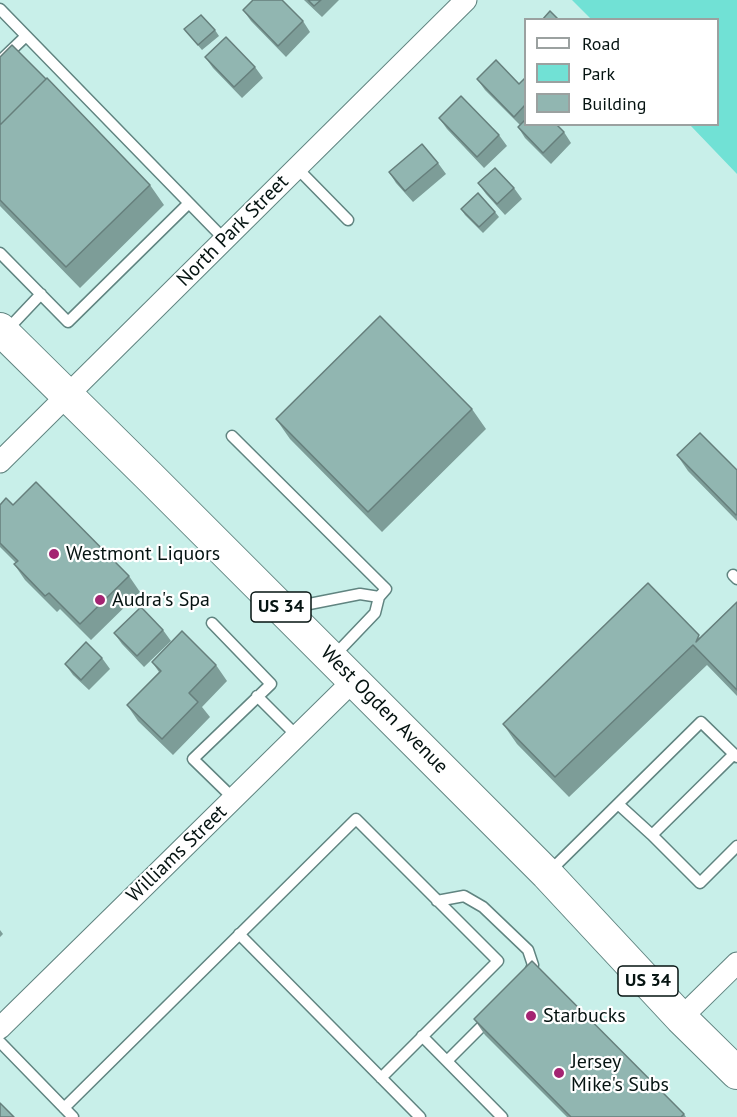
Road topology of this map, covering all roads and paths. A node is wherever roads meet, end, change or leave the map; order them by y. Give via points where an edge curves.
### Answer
1 (466, 0) edge
2 (0, 9) edge
3 (26, 36) junction
4 (0, 61) edge
5 (297, 168) junction
6 (189, 204) junction
7 (348, 220) dead end
8 (225, 240) junction
9 (0, 253) edge
10 (40, 294) junction
11 (2, 331) edge
12 (67, 395) junction
13 (232, 436) dead end
14 (0, 462) edge
15 (379, 597) junction
16 (275, 602) junction
17 (212, 623) dead end
18 (332, 658) junction
19 (354, 680) junction
20 (257, 696) junction
21 (297, 736) junction
22 (735, 756) edge
23 (234, 799) junction
24 (618, 804) junction
25 (652, 835) junction
26 (737, 846) edge
27 (548, 874) junction
28 (437, 901) junction
29 (239, 934) junction
30 (737, 963) edge
31 (526, 981) edge
32 (495, 1013) edge
33 (681, 1018) junction
34 (0, 1028) edge
35 (422, 1036) junction
36 (0, 1042) edge
37 (447, 1061) junction
38 (735, 1066) edge
39 (381, 1078) junction
40 (64, 1108) junction
41 (73, 1117) edge
42 (420, 1117) edge
43 (502, 1117) edge

1 - 5 street, North Park Street
2 - 3 lane
3 - 4 lane
3 - 6 lane
5 - 7 lane
5 - 8 street, North Park Street
6 - 8 lane
6 - 10 lane via 68,322
8 - 12 street, North Park Street
9 - 10 lane
10 - 11 lane
11 - 12 main road, West Ogden Avenue / US 34
12 - 14 street, North Park Street
12 - 16 main road, West Ogden Avenue / US 34
13 - 15 lane via 386,590
15 - 16 lane via 360,594 294,607
15 - 18 lane via 375,613
16 - 18 main road, West Ogden Avenue / US 34
17 - 20 lane via 271,684
18 - 19 main road, West Ogden Avenue / US 34
19 - 21 street, Williams Street
19 - 27 main road, West Ogden Avenue / US 34
20 - 21 lane
20 - 23 lane via 194,759
21 - 23 street, Williams Street
22 - 24 lane via 701,722
22 - 25 lane
23 - 34 street, Williams Street
24 - 25 lane
24 - 27 lane
25 - 26 lane via 700,883
27 - 33 main road, West Ogden Avenue / US 34
28 - 29 lane via 356,819
28 - 31 lane via 464,896 483,907 528,950 533,966
28 - 35 lane via 498,962
29 - 39 lane
29 - 40 lane
30 - 33 street
32 - 37 lane
33 - 38 main road, West Ogden Avenue / US 34
35 - 37 lane
35 - 39 lane
36 - 40 lane
37 - 43 lane
39 - 42 lane
40 - 41 lane

